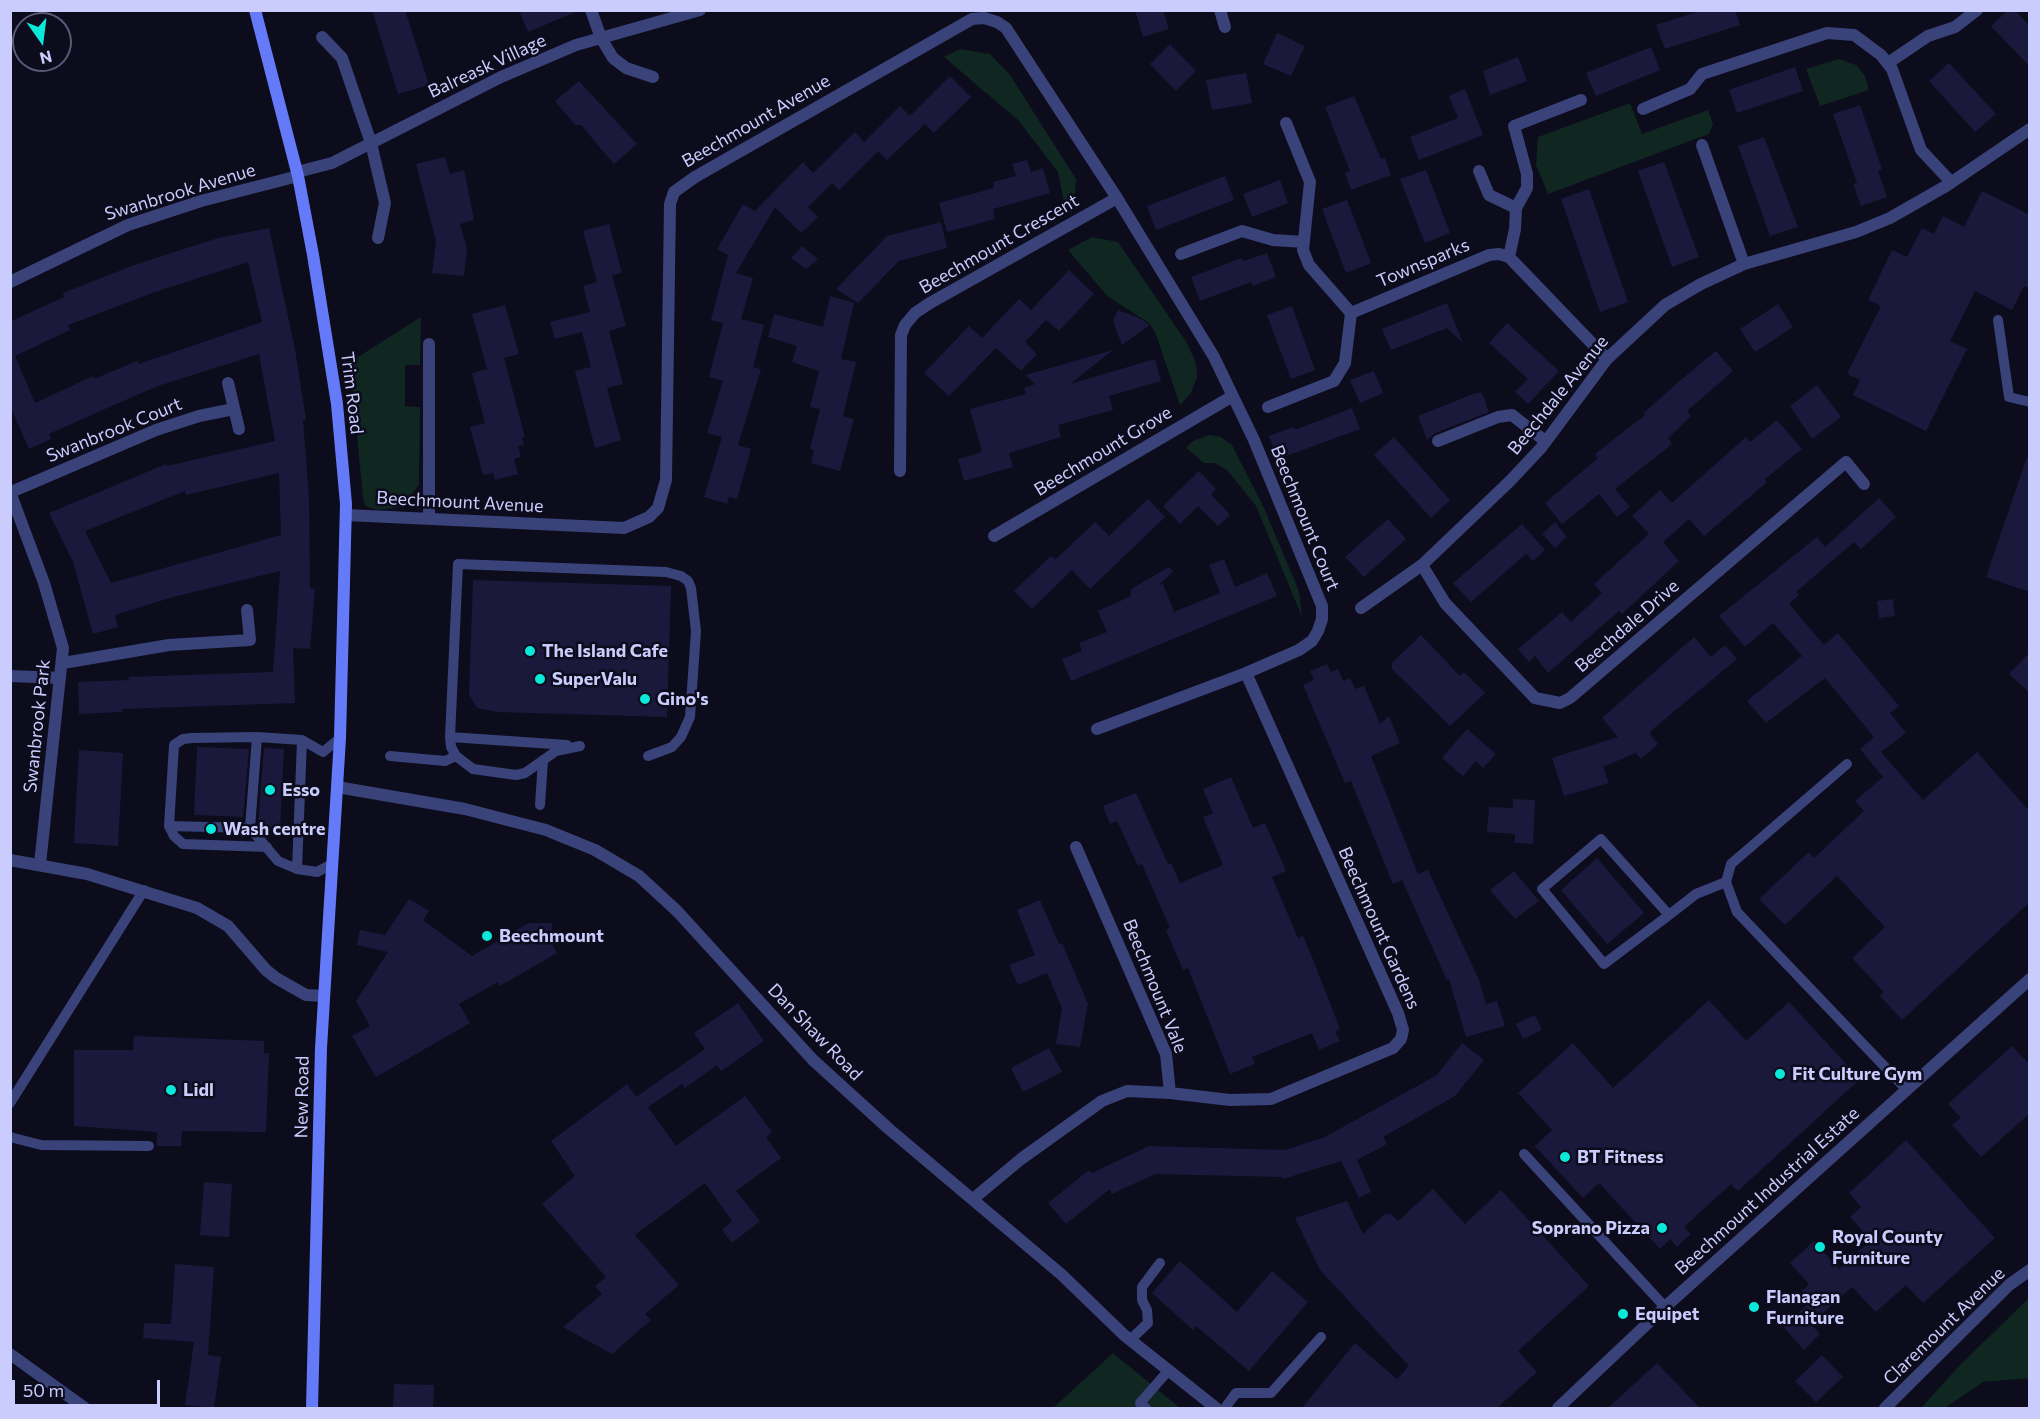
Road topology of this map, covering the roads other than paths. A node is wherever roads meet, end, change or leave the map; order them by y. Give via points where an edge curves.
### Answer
1 (255, 10) edge
2 (591, 10) edge
3 (700, 10) edge
4 (1220, 10) edge
5 (1977, 10) edge
6 (1225, 27) dead end
7 (322, 37) dead end
8 (601, 38) junction
9 (1888, 63) junction
10 (653, 77) dead end
11 (1581, 100) dead end
12 (1643, 109) dead end
13 (1286, 123) dead end
14 (2030, 129) edge
15 (371, 143) junction
16 (1702, 145) dead end
17 (1479, 171) dead end
18 (297, 174) junction
19 (1951, 182) junction
20 (1117, 198) junction
21 (1516, 208) junction
22 (378, 238) dead end
23 (1304, 242) junction
24 (1180, 254) dead end
25 (1509, 257) junction
26 (1744, 264) junction
27 (10, 282) edge
28 (1351, 313) junction
29 (1998, 320) dead end
30 (429, 344) dead end
31 (1607, 359) junction
32 (228, 383) dead end
33 (1231, 397) junction
34 (2030, 402) edge
35 (1268, 407) dead end
36 (234, 409) junction
37 (238, 429) dead end
38 (1438, 441) dead end
39 (1545, 441) junction
40 (900, 471) dead end
41 (1864, 484) dead end
42 (11, 492) edge
43 (346, 515) junction
44 (429, 518) junction
45 (994, 536) dead end
46 (1422, 565) junction
47 (1361, 608) dead end
48 (247, 610) dead end
49 (63, 663) junction
50 (1246, 673) junction
51 (10, 676) edge
52 (60, 678) junction
53 (1097, 729) dead end
54 (257, 737) junction
55 (450, 737) junction
56 (340, 738) junction
57 (302, 740) junction
58 (390, 756) dead end
59 (456, 756) junction
60 (648, 756) dead end
61 (543, 760) junction
62 (1847, 764) dead end
63 (338, 787) junction
64 (540, 805) dead end
65 (169, 826) junction
66 (250, 828) junction
67 (1076, 847) dead end
68 (267, 848) junction
69 (10, 860) edge
70 (40, 864) junction
71 (333, 864) junction
72 (297, 869) junction
73 (1726, 882) junction
74 (144, 890) junction
75 (1669, 915) junction
76 (2030, 979) edge
77 (324, 996) junction
78 (1907, 1090) junction
79 (1170, 1093) junction
80 (10, 1103) edge
81 (10, 1137) edge
82 (149, 1146) dead end
83 (1524, 1154) dead end
84 (973, 1199) junction
85 (1160, 1263) dead end
86 (2030, 1270) edge
87 (1665, 1307) junction
88 (1321, 1336) dead end
89 (1130, 1340) junction
90 (10, 1354) edge
91 (1168, 1371) junction
92 (85, 1408) edge
93 (312, 1408) edge
94 (1146, 1408) edge
95 (1216, 1408) edge
96 (1225, 1408) edge
97 (1558, 1408) edge
98 (1885, 1408) edge

1 - 18 main road, Trim Road
2 - 8 street
3 - 8 street, Balreask Village
4 - 6 street
5 - 9 street via 1955,27 1928,36
7 - 15 street via 342,58
8 - 10 street via 613,58 626,68
8 - 15 street, Balreask Village via 501,77
9 - 12 street via 1854,35 1827,33 1702,74 1690,89
9 - 19 street via 1921,150
11 - 21 street via 1514,126 1527,174 1527,188
13 - 23 street via 1310,182
14 - 19 street, Beechdale Avenue
15 - 18 street, Balreask Village via 332,163
15 - 22 street via 385,203
16 - 26 street
17 - 21 street via 1489,195
18 - 27 street, Swanbrook Avenue via 128,225
18 - 43 main road, Trim Road via 337,404
19 - 26 street, Beechdale Avenue via 1873,225
20 - 33 street, Beechmount Avenue via 1214,357
20 - 40 street, Beechmount Crescent via 928,304 906,325 901,335
20 - 44 street, Beechmount Avenue via 1006,28 984,18 972,19 674,192 670,210 666,480 660,502 649,518 624,528
21 - 25 street
23 - 24 street via 1274,240 1242,231
23 - 28 street via 1309,265
25 - 28 street, Townsparks via 1489,255
25 - 31 street
26 - 31 street, Beechdale Avenue via 1665,305
28 - 35 street via 1345,363 1334,381
29 - 34 lane via 2009,397
30 - 44 street
31 - 39 street, Beechdale Avenue
32 - 36 street
33 - 45 street, Beechmount Grove
33 - 50 street, Beechmount Court via 1254,440 1322,606 1322,619 1312,641
36 - 37 street
36 - 42 street, Swanbrook Court via 156,430
38 - 39 street via 1512,415
39 - 46 street, Beechdale Avenue via 1510,481
41 - 46 street, Beechdale Drive via 1846,462 1560,703 1535,698 1444,603
42 - 49 street, Swanbrook Park via 55,617
43 - 44 street, Beechmount Avenue
43 - 56 main road, Trim Road
46 - 47 street, Beechdale Avenue
48 - 49 street via 250,640 168,645
49 - 52 street, Swanbrook Park
50 - 53 street, Beechmount Court
50 - 79 street, Beechmount Gardens via 1403,1030 1393,1048 1270,1099 1230,1100
51 - 52 street
52 - 70 street, Swanbrook Park
54 - 57 lane
54 - 65 lane via 192,738 174,745
54 - 66 lane
55 - 59 lane
55 - 60 lane via 458,564 666,572 681,576 692,588 696,631 692,709 688,724 672,747
55 - 61 lane via 580,746 556,751
56 - 57 lane via 323,752
56 - 63 main road, Trim Road
57 - 72 lane
58 - 59 lane via 445,761
59 - 61 lane via 473,769 516,776
61 - 64 lane
62 - 73 lane via 1731,864
63 - 71 main road, New Road
63 - 84 street, Dan Shaw Road via 506,819 571,839 621,864 677,911 813,1060
65 - 66 lane
65 - 68 lane via 183,844
66 - 68 lane
67 - 79 street, Beechmount Vale via 1166,1054
68 - 72 lane via 278,861
69 - 70 street
70 - 74 street
71 - 72 lane via 317,872
71 - 77 main road, New Road
73 - 75 lane via 1696,894
73 - 78 lane via 1737,912
74 - 77 street via 214,916 276,978 306,994
74 - 80 lane
75 - 75 lane via 1604,964 1542,889 1601,839
76 - 78 street, Beechmount Industrial Estate
77 - 93 main road, New Road
78 - 87 street, Beechmount Industrial Estate
79 - 84 street via 1127,1091 1102,1101
81 - 82 lane via 41,1145
83 - 87 lane
84 - 89 street, Dan Shaw Road
85 - 89 lane via 1142,1287 1148,1323
86 - 98 street, Claremount Avenue via 2009,1285
87 - 97 street, Beechmount Industrial Estate
88 - 96 lane via 1271,1393 1236,1393
89 - 91 street, Dan Shaw Road
90 - 92 street
91 - 94 lane via 1140,1403
91 - 95 street, Dan Shaw Road

